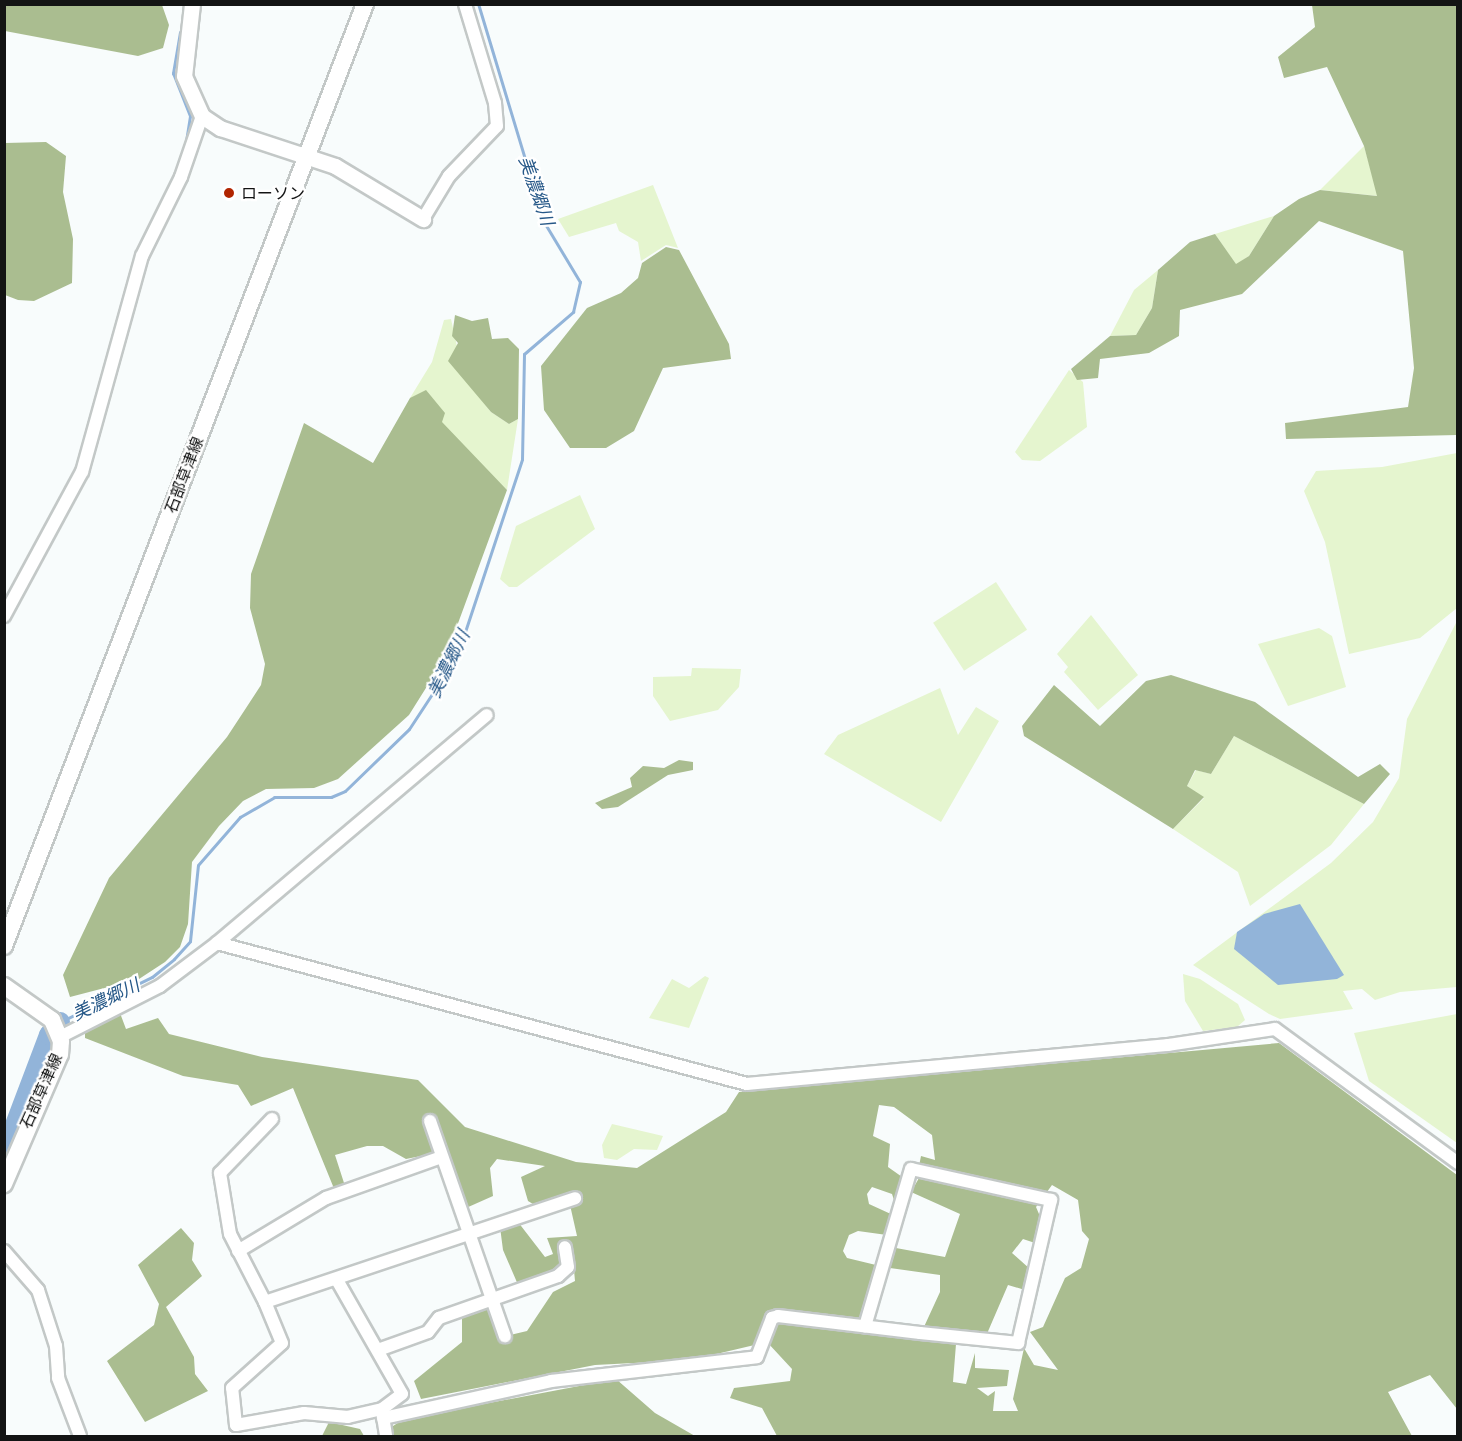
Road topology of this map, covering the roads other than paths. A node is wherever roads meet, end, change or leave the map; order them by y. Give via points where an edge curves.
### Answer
1 (192, 4) edge
2 (365, 4) edge
3 (465, 4) edge
4 (202, 116) junction
5 (305, 158) junction
6 (423, 219) joint
7 (4, 616) edge
8 (487, 715) dead end
9 (217, 944) junction
10 (4, 946) edge
11 (4, 986) edge
12 (60, 1036) junction
13 (272, 1119) dead end
14 (430, 1121) dead end
15 (442, 1157) junction
16 (1458, 1163) edge
17 (4, 1184) edge
18 (575, 1198) dead end
19 (468, 1233) junction
20 (565, 1247) dead end
21 (4, 1251) edge
22 (238, 1251) junction
23 (337, 1280) junction
24 (493, 1300) junction
25 (265, 1302) junction
26 (866, 1326) junction
27 (505, 1336) dead end
28 (378, 1350) junction
29 (402, 1394) junction
30 (411, 1411) junction
31 (382, 1413) junction
32 (80, 1437) edge
33 (386, 1437) edge

1 - 4 street via 184,76
2 - 5 main road, 石部草津線
3 - 6 street via 502,128 454,170
4 - 5 street via 220,128
4 - 7 street via 181,177 142,256 97,434 82,472
5 - 6 street via 335,166
5 - 10 main road, 石部草津線
8 - 9 street
9 - 12 street via 160,986
9 - 16 street via 747,1084 1179,1044 1275,1029
11 - 12 main road, 石部草津線 via 48,1018
12 - 17 main road, 石部草津線 via 60,1054
13 - 22 street via 220,1173 228,1227
14 - 15 street
15 - 19 street
15 - 22 street via 326,1198
18 - 19 street
19 - 23 street
19 - 24 street
20 - 24 street via 566,1272
21 - 32 street via 38,1290 56,1346 58,1378
22 - 25 street
23 - 25 street
23 - 28 street
24 - 27 street
24 - 28 street via 440,1318 428,1332
25 - 31 street via 282,1343 232,1388 236,1425 304,1413 348,1418
26 - 26 street via 1018,1343 1052,1200 911,1169
26 - 30 street via 778,1316 772,1318 757,1357 551,1381
28 - 29 street
29 - 30 street
29 - 31 street
30 - 31 street
31 - 33 street

